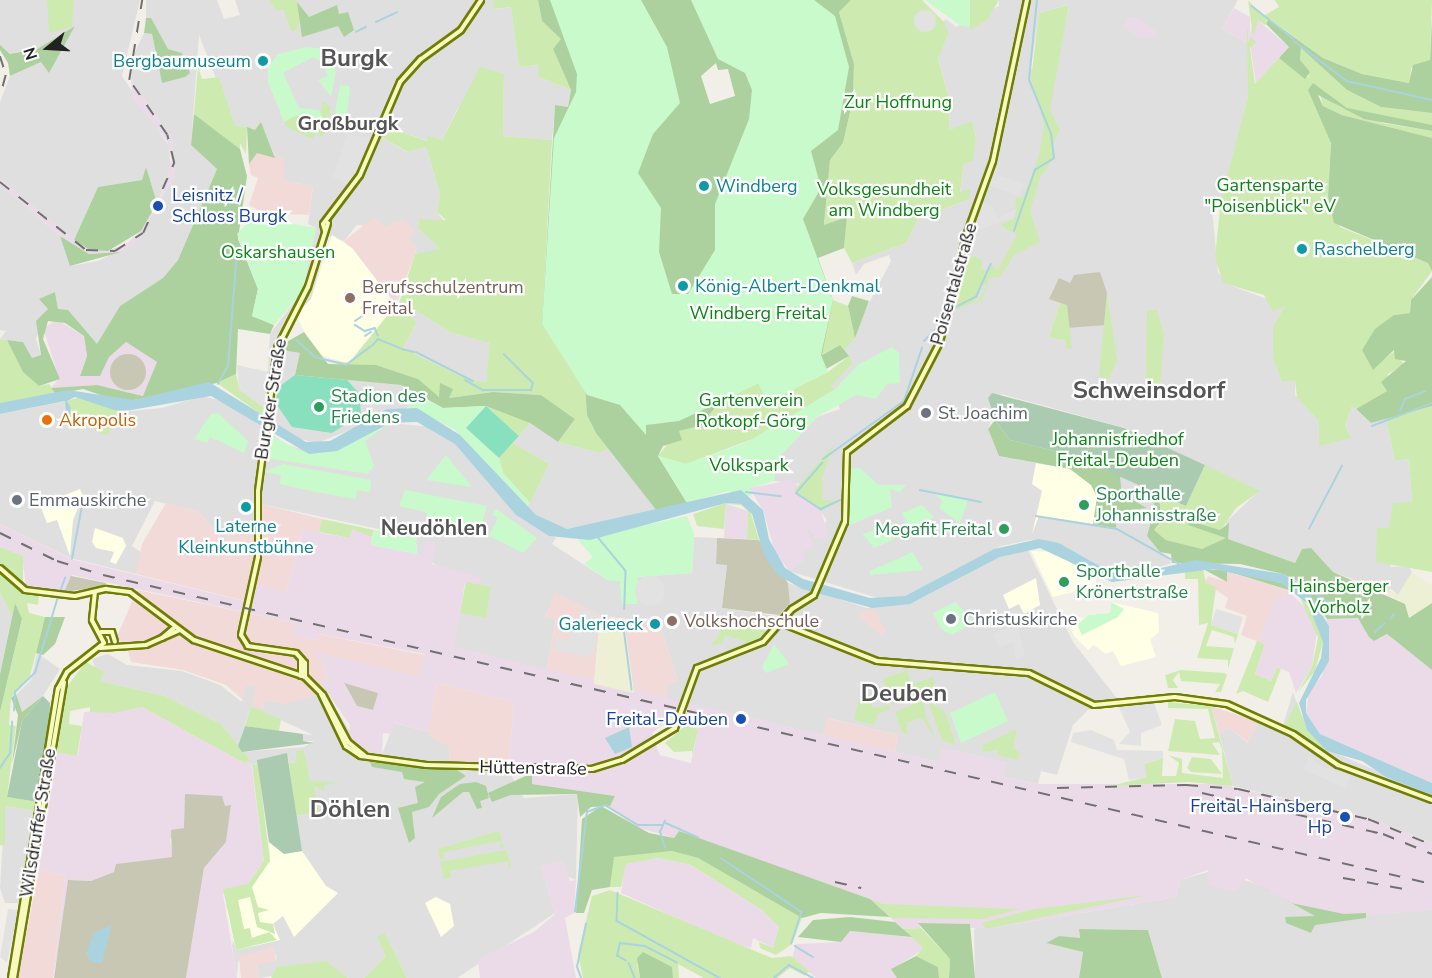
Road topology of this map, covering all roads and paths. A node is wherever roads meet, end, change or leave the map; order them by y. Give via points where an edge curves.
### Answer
1 (481, 0) edge
2 (1028, 0) edge
3 (0, 568) edge
4 (93, 592) junction
5 (790, 612) junction
6 (781, 623) junction
7 (794, 627) junction
8 (177, 628) junction
9 (97, 630) junction
10 (117, 643) junction
11 (100, 648) junction
12 (303, 677) junction
13 (1432, 800) edge
14 (13, 978) edge

1 - 12 main road, Burgker Straße via 461,30 402,79 360,175 328,223 322,226 325,231 308,285 279,340 258,498 258,557 241,638 248,646 285,648 300,657
2 - 5 main road, Poisentalstraße via 993,161 966,236 943,334 907,406 847,452 845,522 816,593
3 - 4 main road via 25,590
4 - 8 main road via 136,594
4 - 9 main road, Wilsdruffer Straße
5 - 6 main road, Poisentalstraße
5 - 7 main road
6 - 7 main road
6 - 12 main road, Hüttenstraße via 760,643 698,668 675,728 611,764 558,771 416,764 365,756 352,749 321,693
7 - 13 main road via 877,661 1029,673 1094,705 1175,696 1226,704 1293,734 1338,765
8 - 10 main road, Wilsdruffer Straße via 157,641
8 - 12 main road via 209,646
9 - 10 main road via 112,632
9 - 11 main road, Wilsdruffer Straße via 104,643
10 - 11 main road, Wilsdruffer Straße
11 - 14 main road, Wilsdruffer Straße via 70,670 56,699

